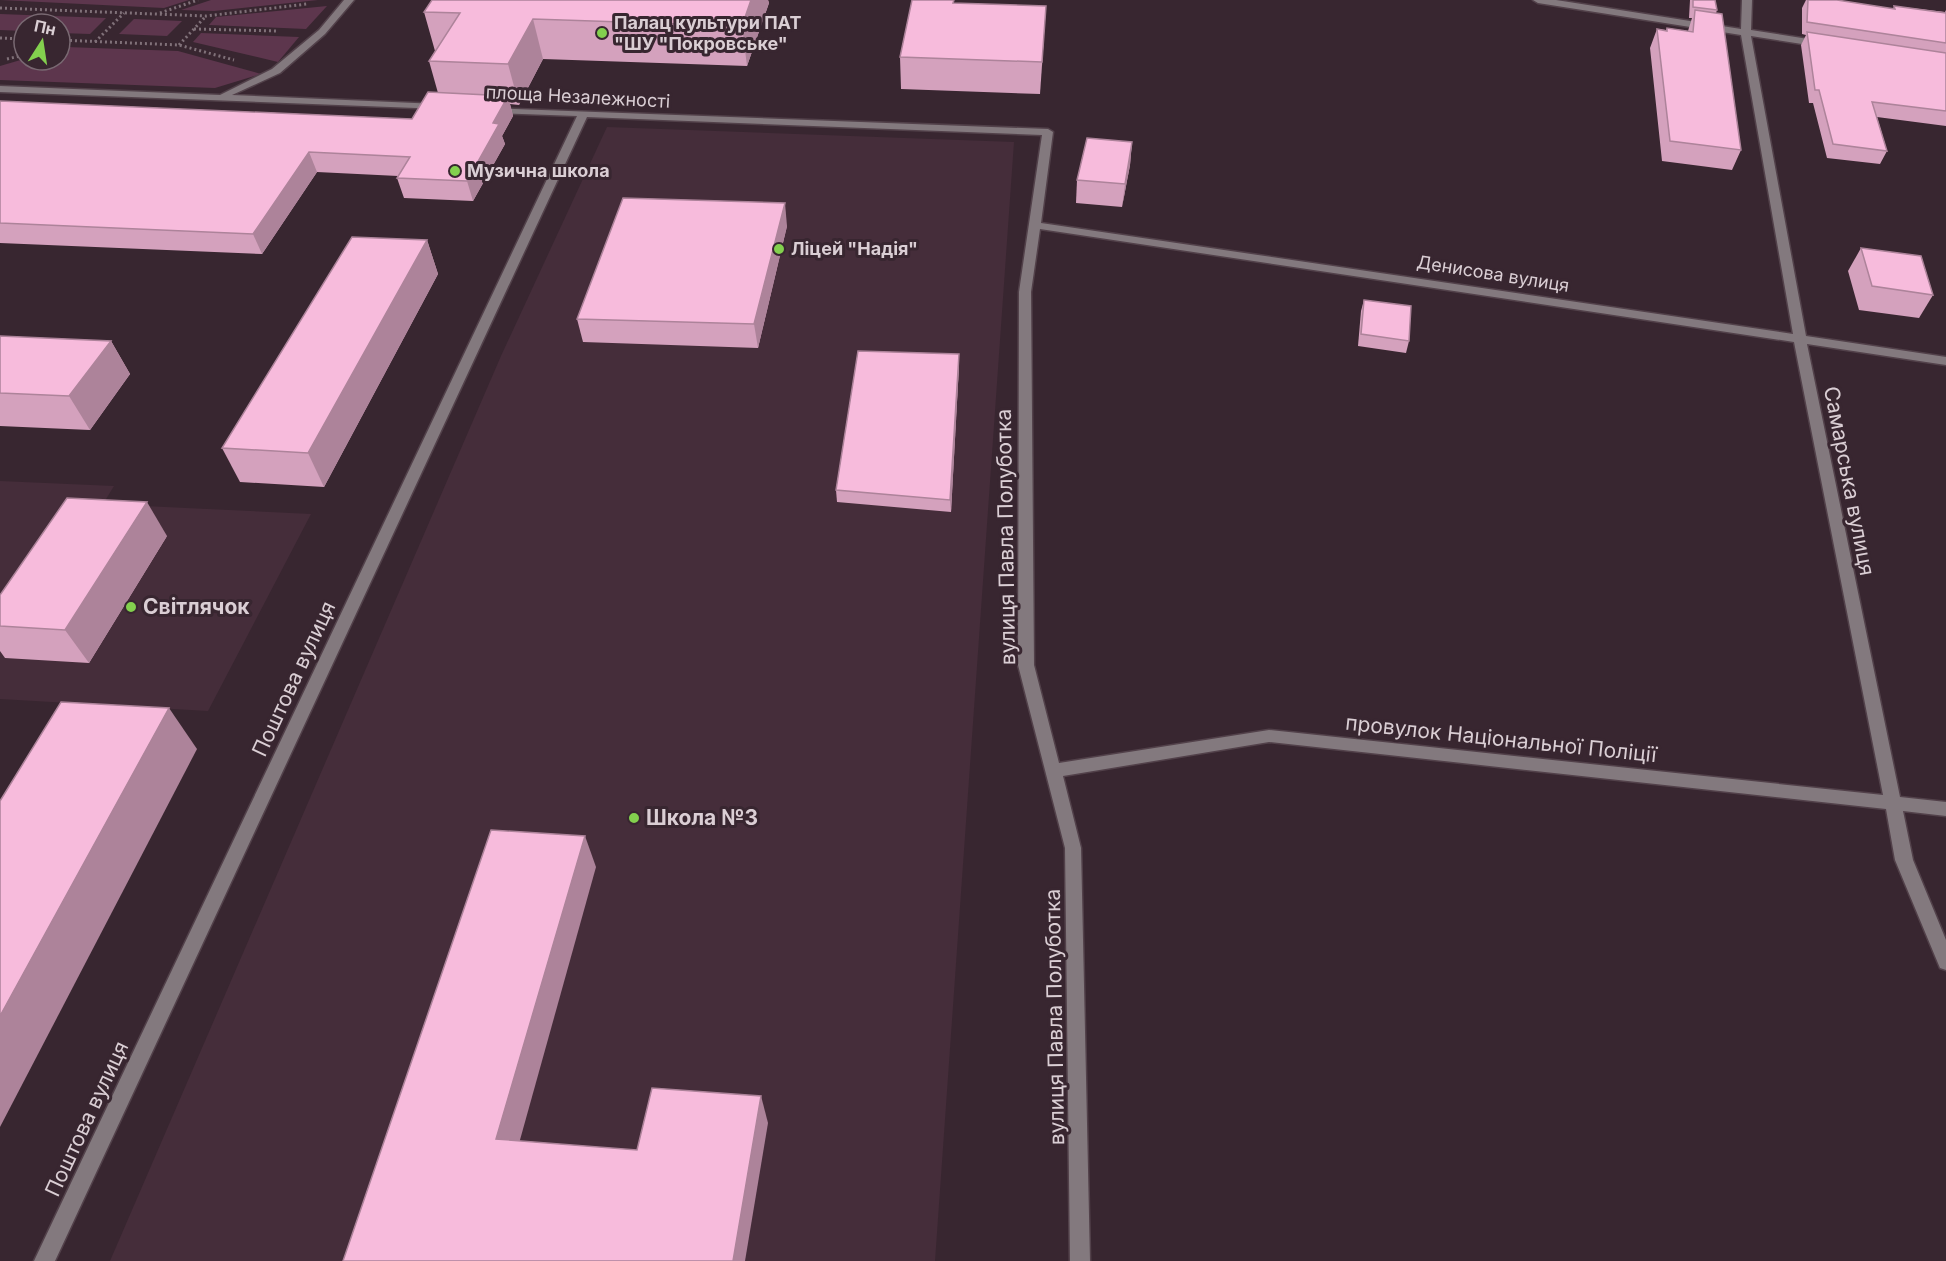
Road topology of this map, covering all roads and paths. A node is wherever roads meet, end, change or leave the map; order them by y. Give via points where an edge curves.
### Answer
1 (198, 0) edge
2 (349, 0) edge
3 (1538, 0) edge
4 (1747, 0) edge
5 (308, 4) dead end
6 (0, 8) edge
7 (125, 13) junction
8 (156, 14) junction
9 (206, 16) junction
10 (194, 29) junction
11 (322, 32) junction
12 (1746, 33) junction
13 (72, 41) edge
14 (95, 42) junction
15 (179, 45) junction
16 (1828, 45) edge
17 (276, 71) junction
18 (0, 89) edge
19 (222, 96) junction
20 (455, 108) edge
21 (478, 109) edge
22 (583, 115) junction
23 (1048, 132) joint
24 (1034, 225) junction
25 (1800, 339) junction
26 (1946, 361) edge
27 (1053, 771) junction
28 (1893, 804) junction
29 (1946, 809) edge
30 (1946, 962) edge
31 (44, 1261) edge
32 (1080, 1261) edge

1 - 8 path
2 - 11 street
3 - 12 street
4 - 12 street, Самарська вулиця
5 - 9 path
6 - 7 path
7 - 8 path
7 - 14 path
8 - 9 path
9 - 10 path
10 - 11 path
10 - 15 path
11 - 17 street
12 - 16 street
12 - 25 street, Самарська вулиця
13 - 14 path
14 - 15 path
15 - 17 path
17 - 19 street
18 - 19 street, площа Незалежності
19 - 20 street, площа Незалежності
21 - 22 street, площа Незалежності
22 - 23 street, площа Незалежності
22 - 31 street, Поштова вулиця
23 - 24 street, вулиця Павла Полуботка
24 - 25 street, Денисова вулиця
24 - 27 street, вулиця Павла Полуботка via 1025,292 1026,664
25 - 26 street, Денисова вулиця
25 - 28 street, Самарська вулиця
27 - 28 street, провулок Національної Поліції via 1269,736
27 - 32 street, вулиця Павла Полуботка via 1073,849
28 - 29 street, провулок Національної Поліції
28 - 30 street, Самарська вулиця via 1904,860

